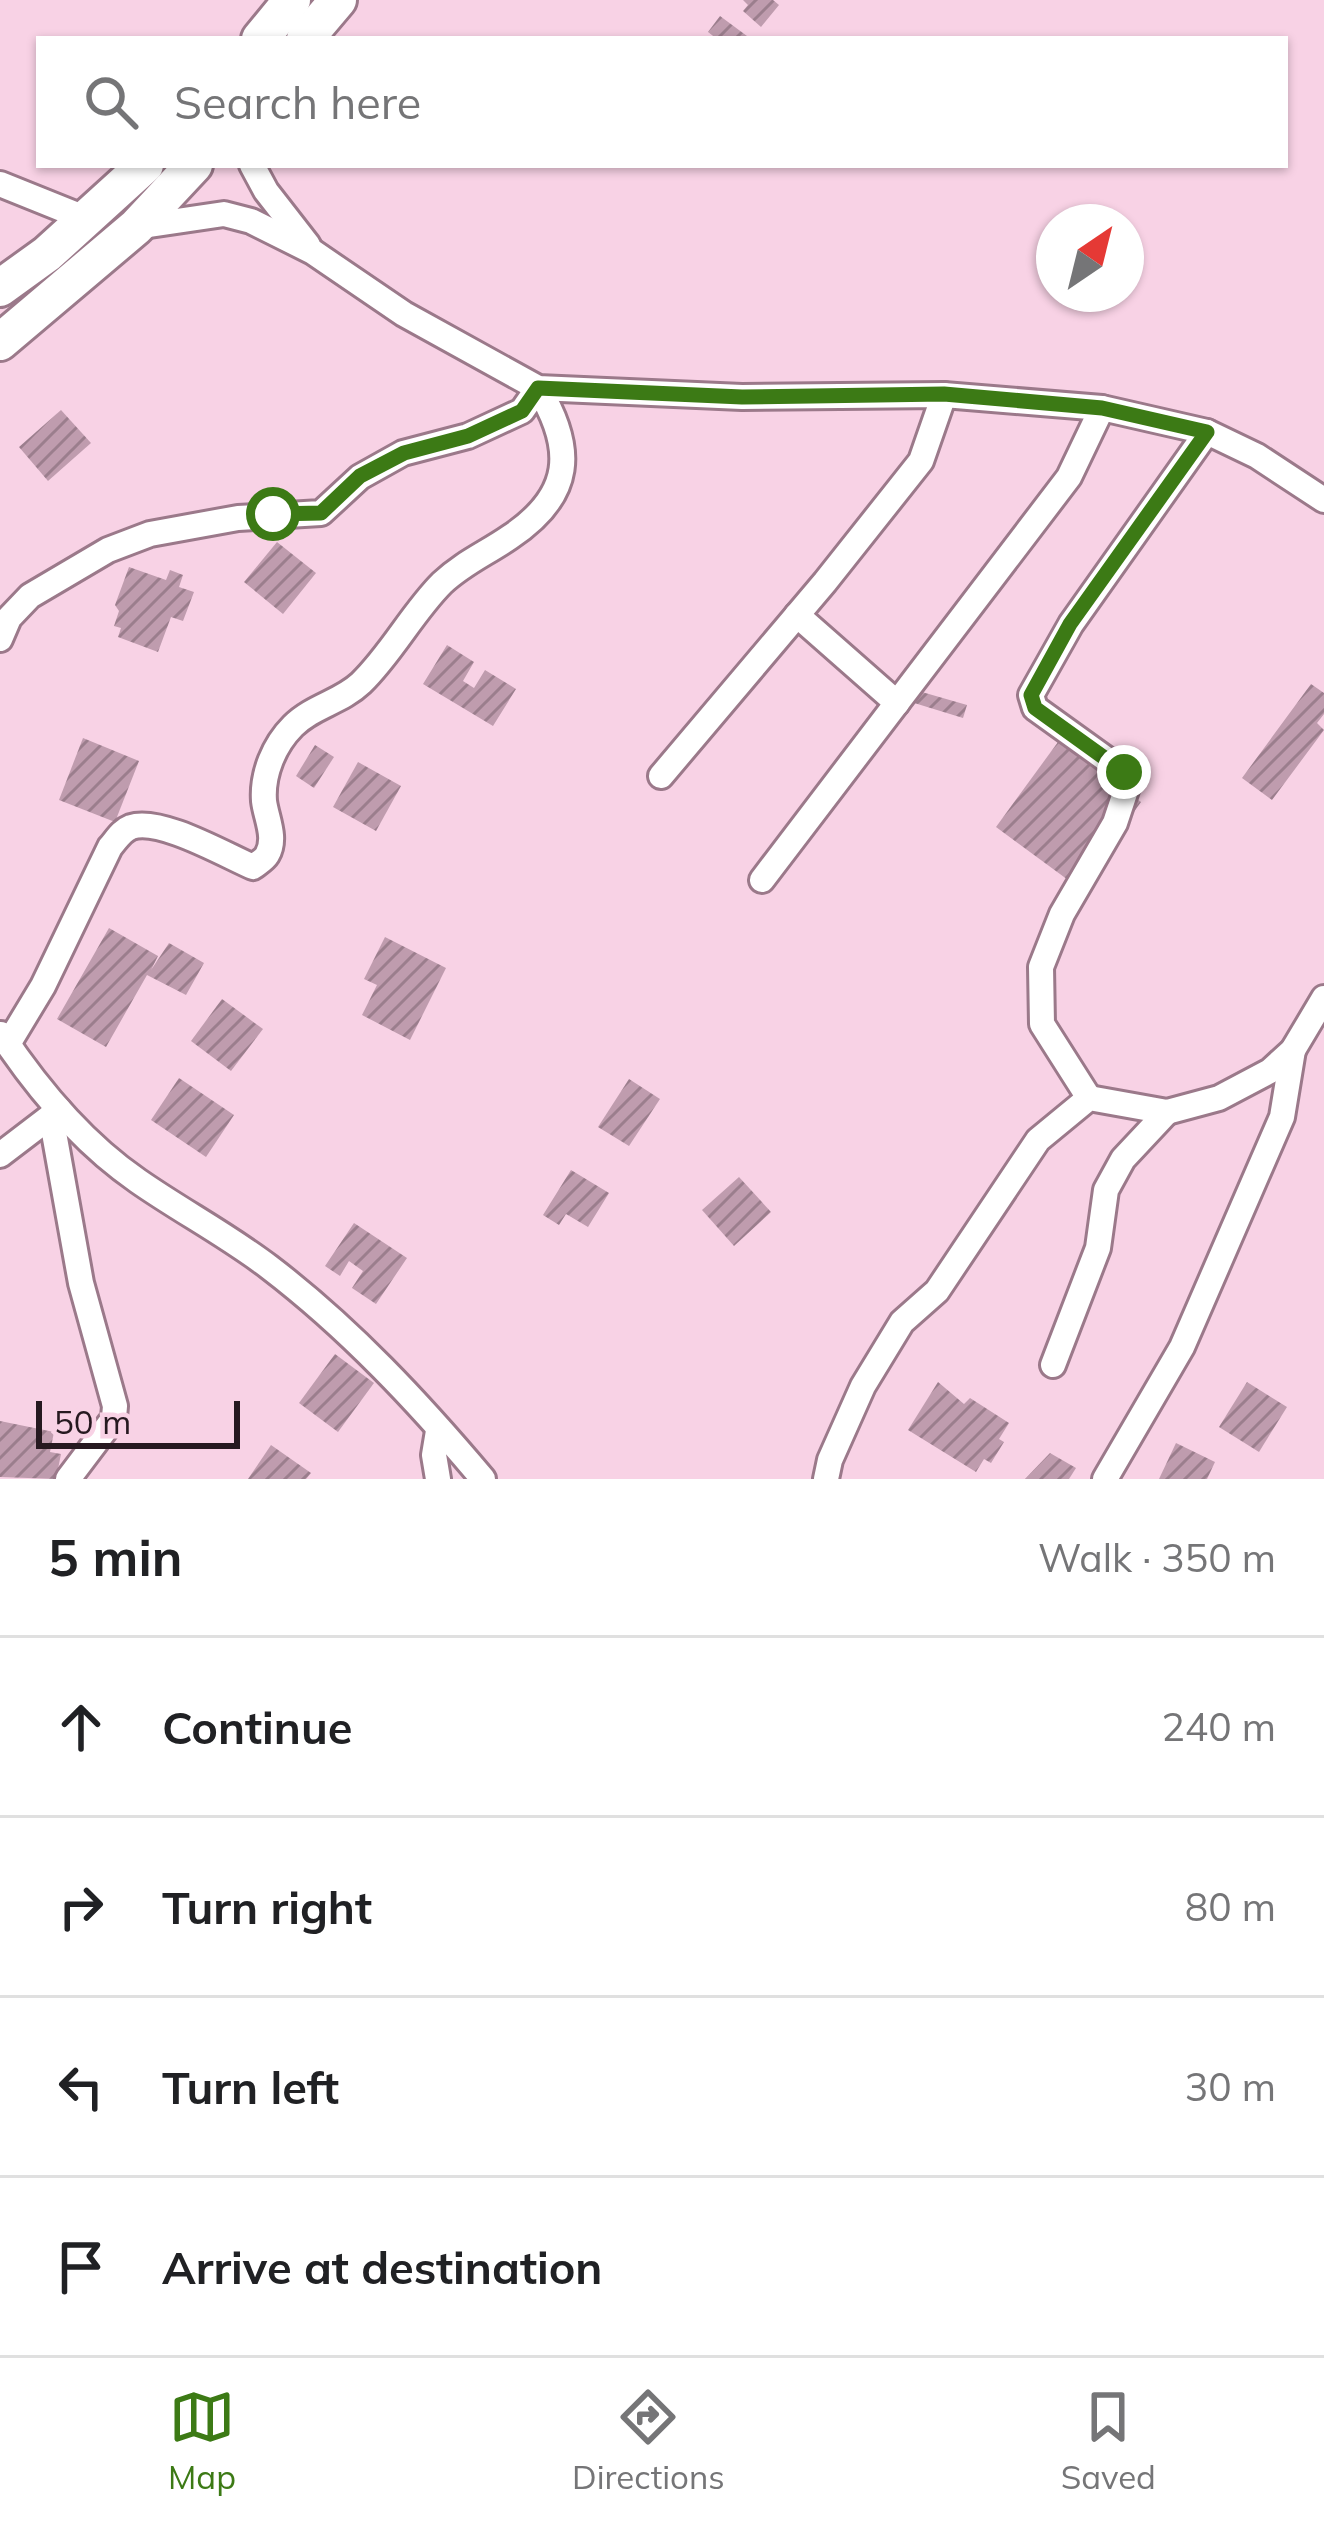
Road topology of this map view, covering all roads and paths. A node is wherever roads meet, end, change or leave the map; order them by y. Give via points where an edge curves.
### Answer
1 (292, 0) edge
2 (338, 0) edge
3 (262, 36) edge
4 (308, 36) edge
5 (142, 168) edge
6 (191, 168) edge
7 (254, 168) edge
8 (0, 184) edge
9 (87, 219) junction
10 (136, 227) junction
11 (313, 252) junction
12 (0, 288) edge
13 (0, 342) edge
14 (538, 388) junction
15 (944, 394) junction
16 (1102, 408) junction
17 (1207, 432) junction
18 (1324, 500) edge
19 (797, 615) junction
20 (0, 639) edge
21 (897, 703) junction
22 (661, 776) dead end
23 (762, 880) dead end
24 (1324, 998) edge
25 (4, 1038) edge
26 (1293, 1050) junction
27 (1089, 1097) junction
28 (1167, 1112) junction
29 (55, 1113) junction
30 (0, 1155) edge
31 (1053, 1365) dead end
32 (437, 1430) junction
33 (68, 1479) edge
34 (438, 1479) edge
35 (483, 1479) edge
36 (826, 1479) edge
37 (1105, 1479) edge

1 - 3 main road
2 - 4 main road
5 - 9 main road
6 - 10 main road
7 - 11 street
8 - 9 street
9 - 12 main road
10 - 11 street via 224,214
10 - 13 main road
11 - 14 street
14 - 15 street
14 - 20 street via 522,411 360,476 321,513 238,518 108,550 30,596
14 - 25 street via 557,420 561,480 512,536 441,584 365,679 309,710 286,733 267,768 267,855 253,867 163,828 124,830 43,986
15 - 16 street
15 - 19 street via 921,460
16 - 17 street
16 - 21 street via 1069,477
17 - 18 street
17 - 27 street via 1070,624 1031,695 1035,708 1124,772 1127,787 1041,967 1042,1024
19 - 21 street
19 - 22 street
21 - 23 street
24 - 26 street
25 - 29 street
26 - 28 street via 1219,1098
26 - 37 street via 1282,1117 1182,1347
27 - 28 street
27 - 36 street via 1039,1140 937,1291 902,1322 863,1386
28 - 31 street via 1106,1190 1098,1249
29 - 30 street
29 - 32 street via 136,1180 272,1269 373,1358
29 - 33 street via 81,1283 115,1406
32 - 34 street
32 - 35 street

